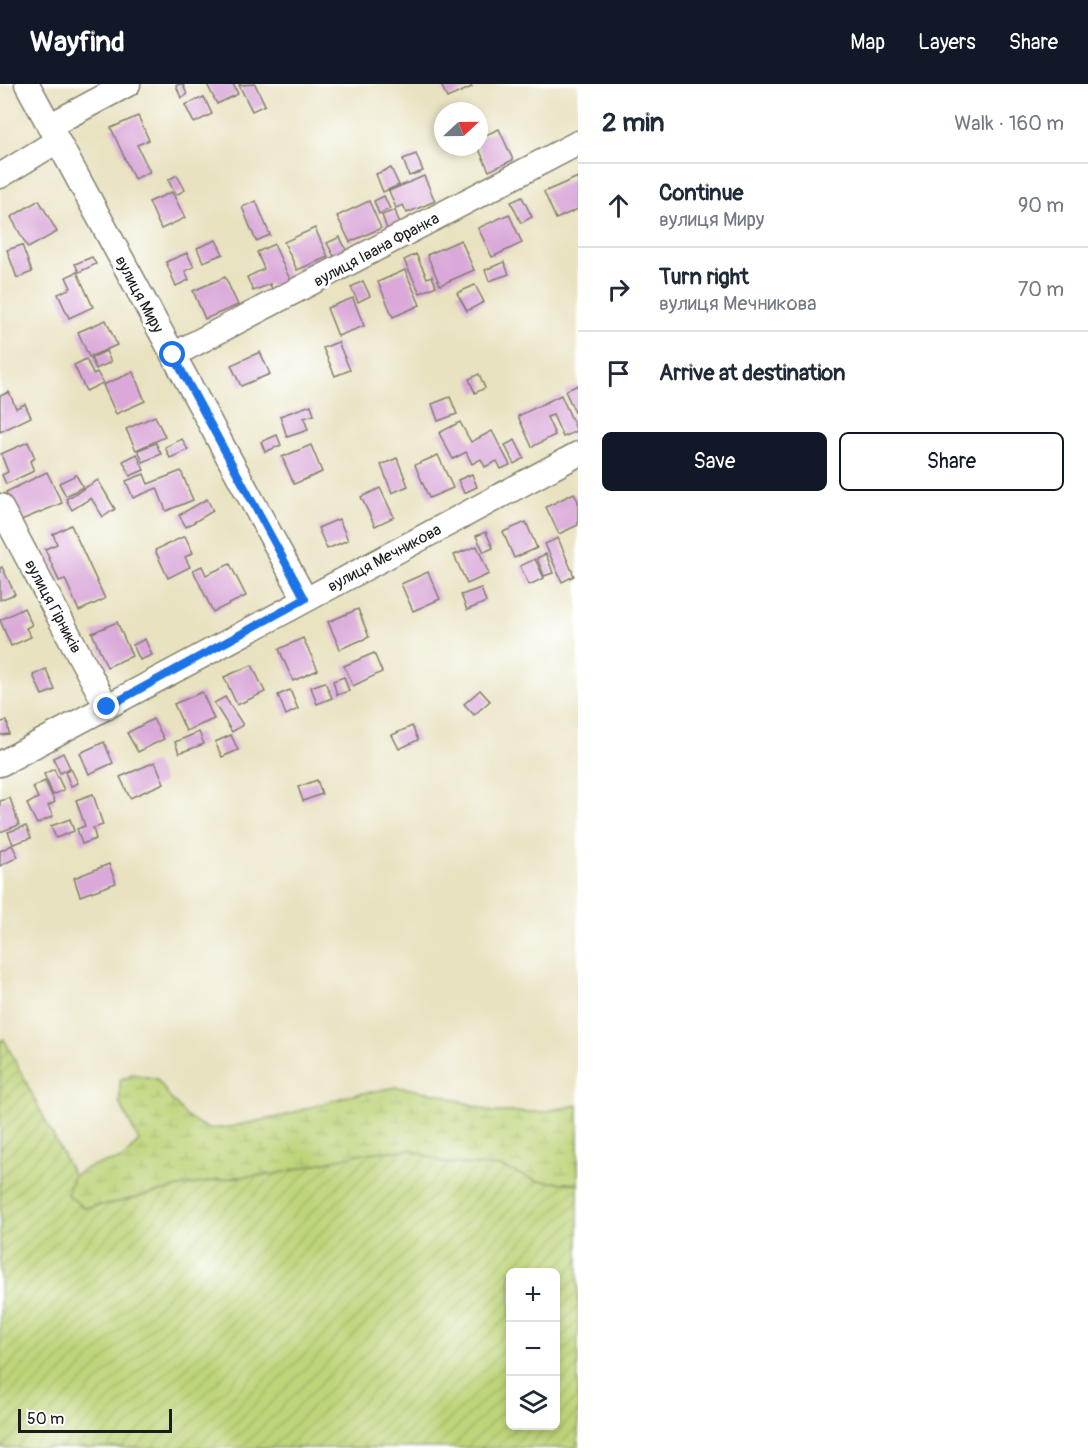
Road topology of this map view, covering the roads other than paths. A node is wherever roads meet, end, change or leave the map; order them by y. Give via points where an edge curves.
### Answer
1 (27, 84) edge
2 (128, 84) edge
3 (53, 134) junction
4 (578, 143) edge
5 (0, 176) edge
6 (173, 355) junction
7 (578, 454) edge
8 (0, 506) edge
9 (305, 599) junction
10 (107, 707) junction
11 (0, 764) edge

1 - 3 street, вулиця Миру
2 - 3 street
3 - 5 street
3 - 6 street, вулиця Миру
4 - 6 street, вулиця Івана Франка
6 - 9 street, вулиця Миру
7 - 9 street, вулиця Мечникова
8 - 10 street, вулиця Гірників
9 - 10 street, вулиця Мечникова
10 - 11 street, вулиця Мечникова

